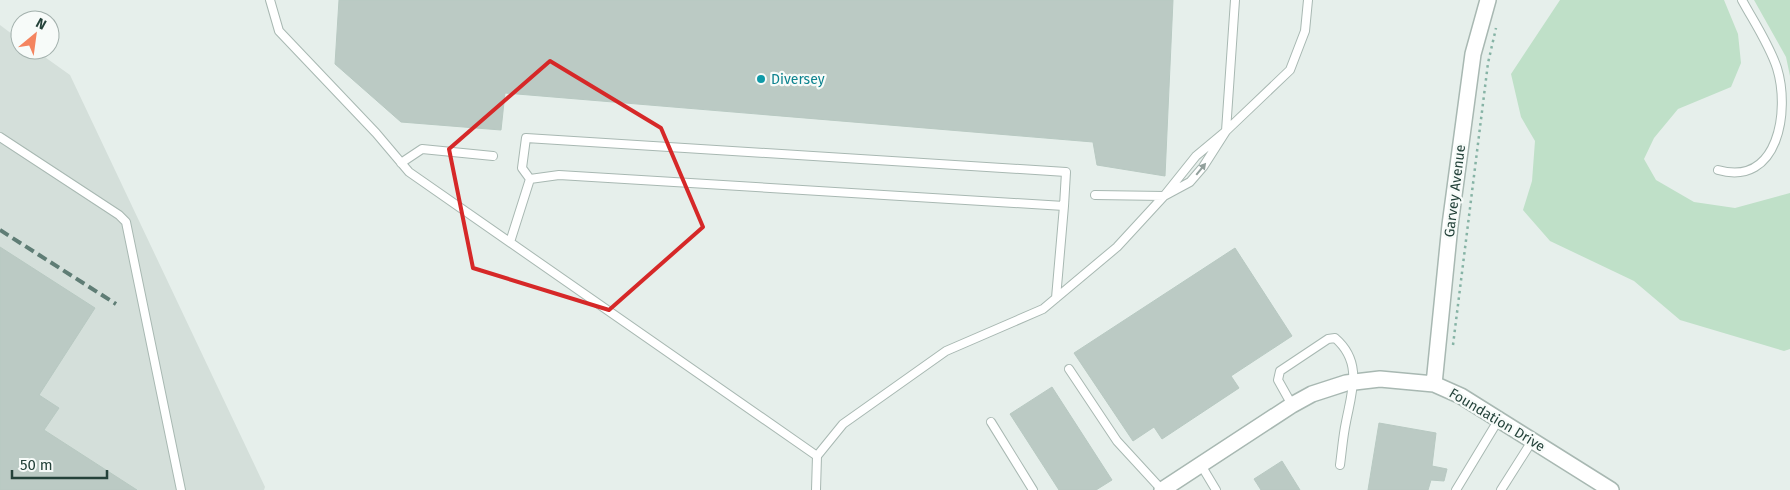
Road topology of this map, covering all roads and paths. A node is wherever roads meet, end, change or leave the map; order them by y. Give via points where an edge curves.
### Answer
1 (270, 0) edge
2 (1235, 0) edge
3 (1308, 0) edge
4 (1488, 0) edge
5 (1742, 0) edge
6 (1496, 24) dead end
7 (1226, 131) junction
8 (0, 137) edge
9 (493, 156) dead end
10 (402, 163) junction
11 (1718, 170) dead end
12 (530, 179) junction
13 (1095, 194) dead end
14 (1164, 196) junction
15 (1064, 206) junction
16 (510, 242) junction
17 (1056, 298) junction
18 (1452, 351) dead end
19 (1069, 370) dead end
20 (1354, 382) junction
21 (1434, 384) junction
22 (1292, 405) junction
23 (1499, 419) junction
24 (991, 422) dead end
25 (1532, 440) junction
26 (817, 456) junction
27 (1201, 465) junction
28 (1340, 465) dead end
29 (181, 490) edge
30 (816, 490) edge
31 (1033, 490) edge
32 (1162, 490) edge
33 (1216, 490) edge
34 (1456, 490) edge
35 (1501, 490) edge
36 (1612, 490) edge

1 - 10 lane via 279,31
2 - 7 lane
3 - 7 lane via 1305,31 1290,70
4 - 21 street, Garvey Avenue via 1473,54 1450,225
5 - 11 lane via 1777,69 1782,121 1774,147 1753,169 1730,173
6 - 18 path via 1488,63
7 - 14 lane via 1196,156
14 -> 7 lane via 1190,182
8 - 29 lane via 126,222
9 - 10 lane via 422,149
10 - 16 lane via 409,172
12 - 15 lane via 559,175
12 - 15 lane via 522,168 526,138 1066,172
12 - 16 lane
13 - 14 lane
14 - 17 lane via 1117,247
15 - 17 lane
16 - 26 lane
17 - 26 lane via 1043,309 946,351 843,424
19 - 32 lane via 1117,441
20 - 21 street, Foundation Drive via 1380,379
20 - 22 street, Foundation Drive via 1312,394
20 - 22 lane via 1350,357 1335,338 1328,339 1280,371 1278,380
20 - 28 lane
21 - 23 street, Foundation Drive
22 - 27 street, Foundation Drive
23 - 25 street, Foundation Drive
23 - 34 lane
24 - 31 lane
25 - 35 lane
25 - 36 street, Foundation Drive
26 - 30 lane
27 - 32 street, Foundation Drive
27 - 33 lane

